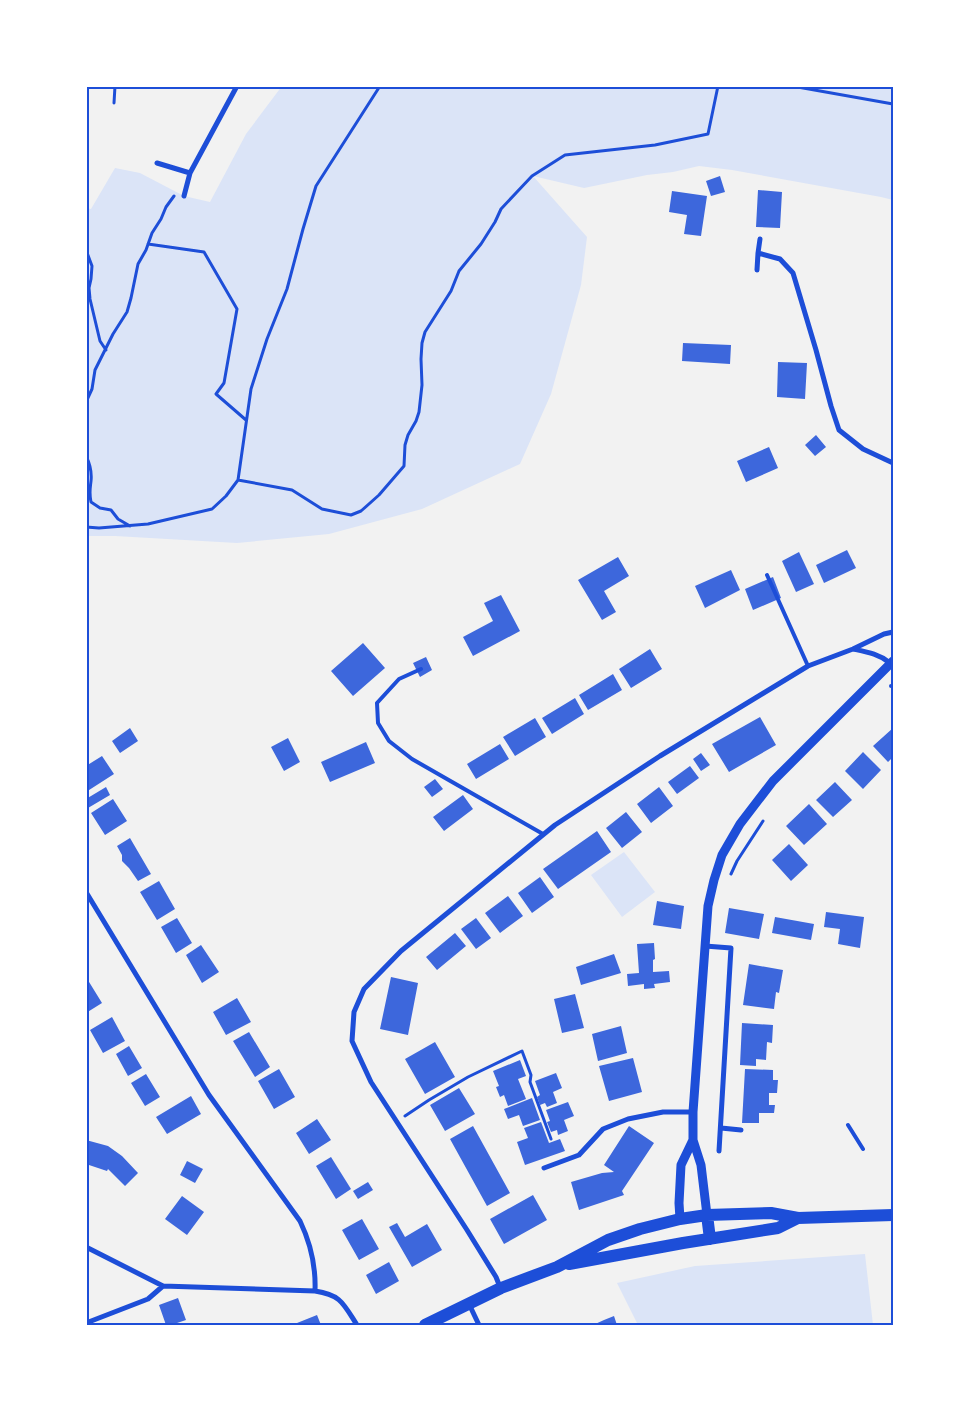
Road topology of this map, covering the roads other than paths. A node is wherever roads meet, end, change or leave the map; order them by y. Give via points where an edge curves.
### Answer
1 (237, 86) edge
2 (157, 163) dead end
3 (190, 173) junction
4 (184, 196) road end
5 (760, 239) dead end
6 (758, 253) junction
7 (757, 270) dead end
8 (893, 463) edge
9 (767, 575) dead end
10 (893, 632) edge
11 (853, 649) junction
12 (892, 662) edge
13 (808, 666) junction
14 (421, 669) dead end
15 (543, 834) junction
16 (86, 892) edge
17 (704, 946) junction
18 (693, 1112) junction
19 (848, 1125) dead end
20 (721, 1128) junction
21 (741, 1130) dead end
22 (693, 1140) junction
23 (863, 1149) dead end
24 (719, 1151) dead end
25 (544, 1168) dead end
26 (707, 1215) junction
27 (893, 1215) edge
28 (798, 1218) junction
29 (680, 1219) junction
30 (710, 1239) junction
31 (683, 1243) junction
32 (86, 1247) edge
33 (557, 1267) junction
34 (163, 1286) junction
35 (501, 1288) junction
36 (315, 1290) junction
37 (468, 1304) junction
38 (86, 1324) edge
39 (357, 1325) edge
40 (425, 1325) edge
41 (479, 1325) edge

1 - 3 street
2 - 3 street
3 - 4 street
5 - 6 street
6 - 7 street
6 - 8 street via 780,259 793,273 839,430 863,449
9 - 13 lane
10 - 11 street
11 - 12 street via 874,653
11 - 13 street
12 - 17 street via 773,781 740,824 722,855 714,880
13 - 15 street via 660,756
14 - 15 lane via 398,679 377,703 378,723 389,741 412,759
15 - 35 street via 401,951 364,989 354,1012 352,1041 371,1082
16 - 36 street via 209,1095 300,1221 314,1261
17 - 18 street
17 - 20 street via 730,948
18 - 22 street
18 - 25 street via 663,1112 628,1119 603,1129 579,1155
19 - 23 lane
20 - 21 street
20 - 24 street
22 - 26 street
22 - 29 street via 681,1165
26 - 28 main road via 771,1213
26 - 29 main road
26 - 30 main road
27 - 28 main road
28 - 30 main road via 778,1228
29 - 31 main road
29 - 33 main road via 608,1240
30 - 31 main road
31 - 33 main road
32 - 34 street
33 - 35 main road
34 - 36 street
34 - 38 street via 148,1299
35 - 37 main road
36 - 39 street via 337,1297
37 - 40 main road
37 - 41 street

